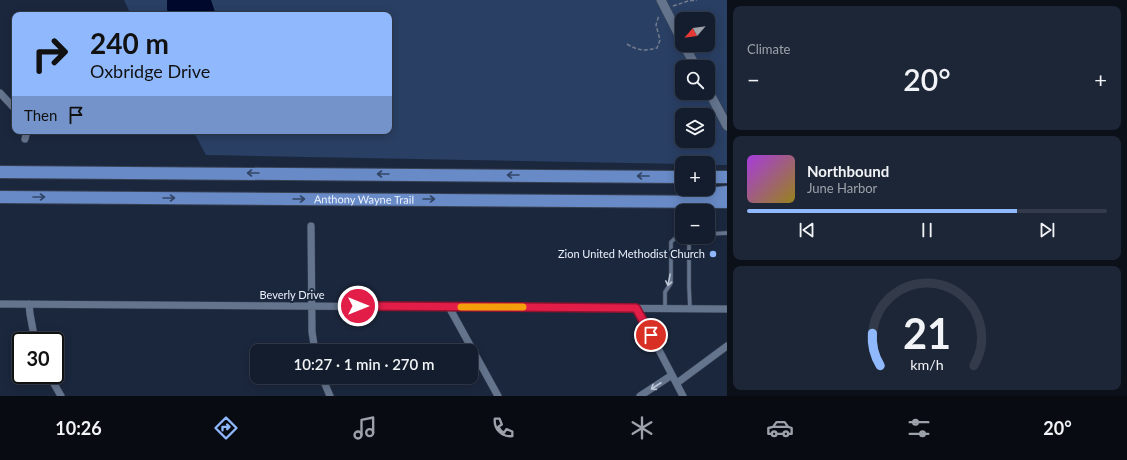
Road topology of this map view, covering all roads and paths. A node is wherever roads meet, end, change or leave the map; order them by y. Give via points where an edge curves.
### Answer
1 (661, 0) edge
2 (697, 0) edge
3 (665, 9) junction
4 (675, 28) edge
5 (628, 44) dead end
6 (0, 93) edge
7 (713, 100) edge
8 (12, 106) edge
9 (727, 126) edge
10 (27, 134) edge
11 (26, 139) dead end
12 (0, 172) edge
13 (675, 177) edge
14 (715, 177) edge
15 (727, 177) edge
16 (727, 192) edge
17 (0, 197) edge
18 (637, 201) junction
19 (727, 202) edge
20 (311, 226) dead end
21 (727, 233) edge
22 (715, 234) edge
23 (675, 238) edge
24 (689, 244) edge
25 (0, 304) edge
26 (30, 304) junction
27 (312, 306) junction
28 (449, 307) junction
29 (636, 308) junction
30 (665, 308) junction
31 (690, 309) junction
32 (727, 309) edge
33 (33, 332) edge
34 (314, 344) edge
35 (727, 346) edge
36 (672, 375) junction
37 (677, 383) junction
38 (54, 384) edge
39 (325, 384) edge
40 (681, 395) edge
41 (61, 396) edge
42 (330, 396) edge
43 (498, 396) edge
44 (640, 396) edge

1 - 3 street
2 - 3 path
3 - 4 street
3 - 5 path via 659,13 656,25 660,40 657,48 635,49
6 - 8 street
7 - 9 street
10 - 11 street
13 -> 12 highway
14 - 15 highway
16 - 18 highway
17 -> 18 highway, Anthony Wayne Trail
18 - 19 highway, Anthony Wayne Trail
20 - 27 street
21 - 22 lane
23 -> 30 lane via 671,242 671,283 665,292
24 - 31 lane
25 - 26 street, Beverly Drive
26 - 27 street, Beverly Drive
26 - 33 street
27 - 28 street, Beverly Drive
27 - 34 street
28 - 29 street, Beverly Drive
28 - 43 street
29 - 30 street, Beverly Drive
29 - 36 street
30 - 31 street, Beverly Drive
31 - 32 street, Beverly Drive
35 - 37 street
36 - 37 street
36 -> 44 street
37 - 40 street
38 - 41 street
39 - 42 street

